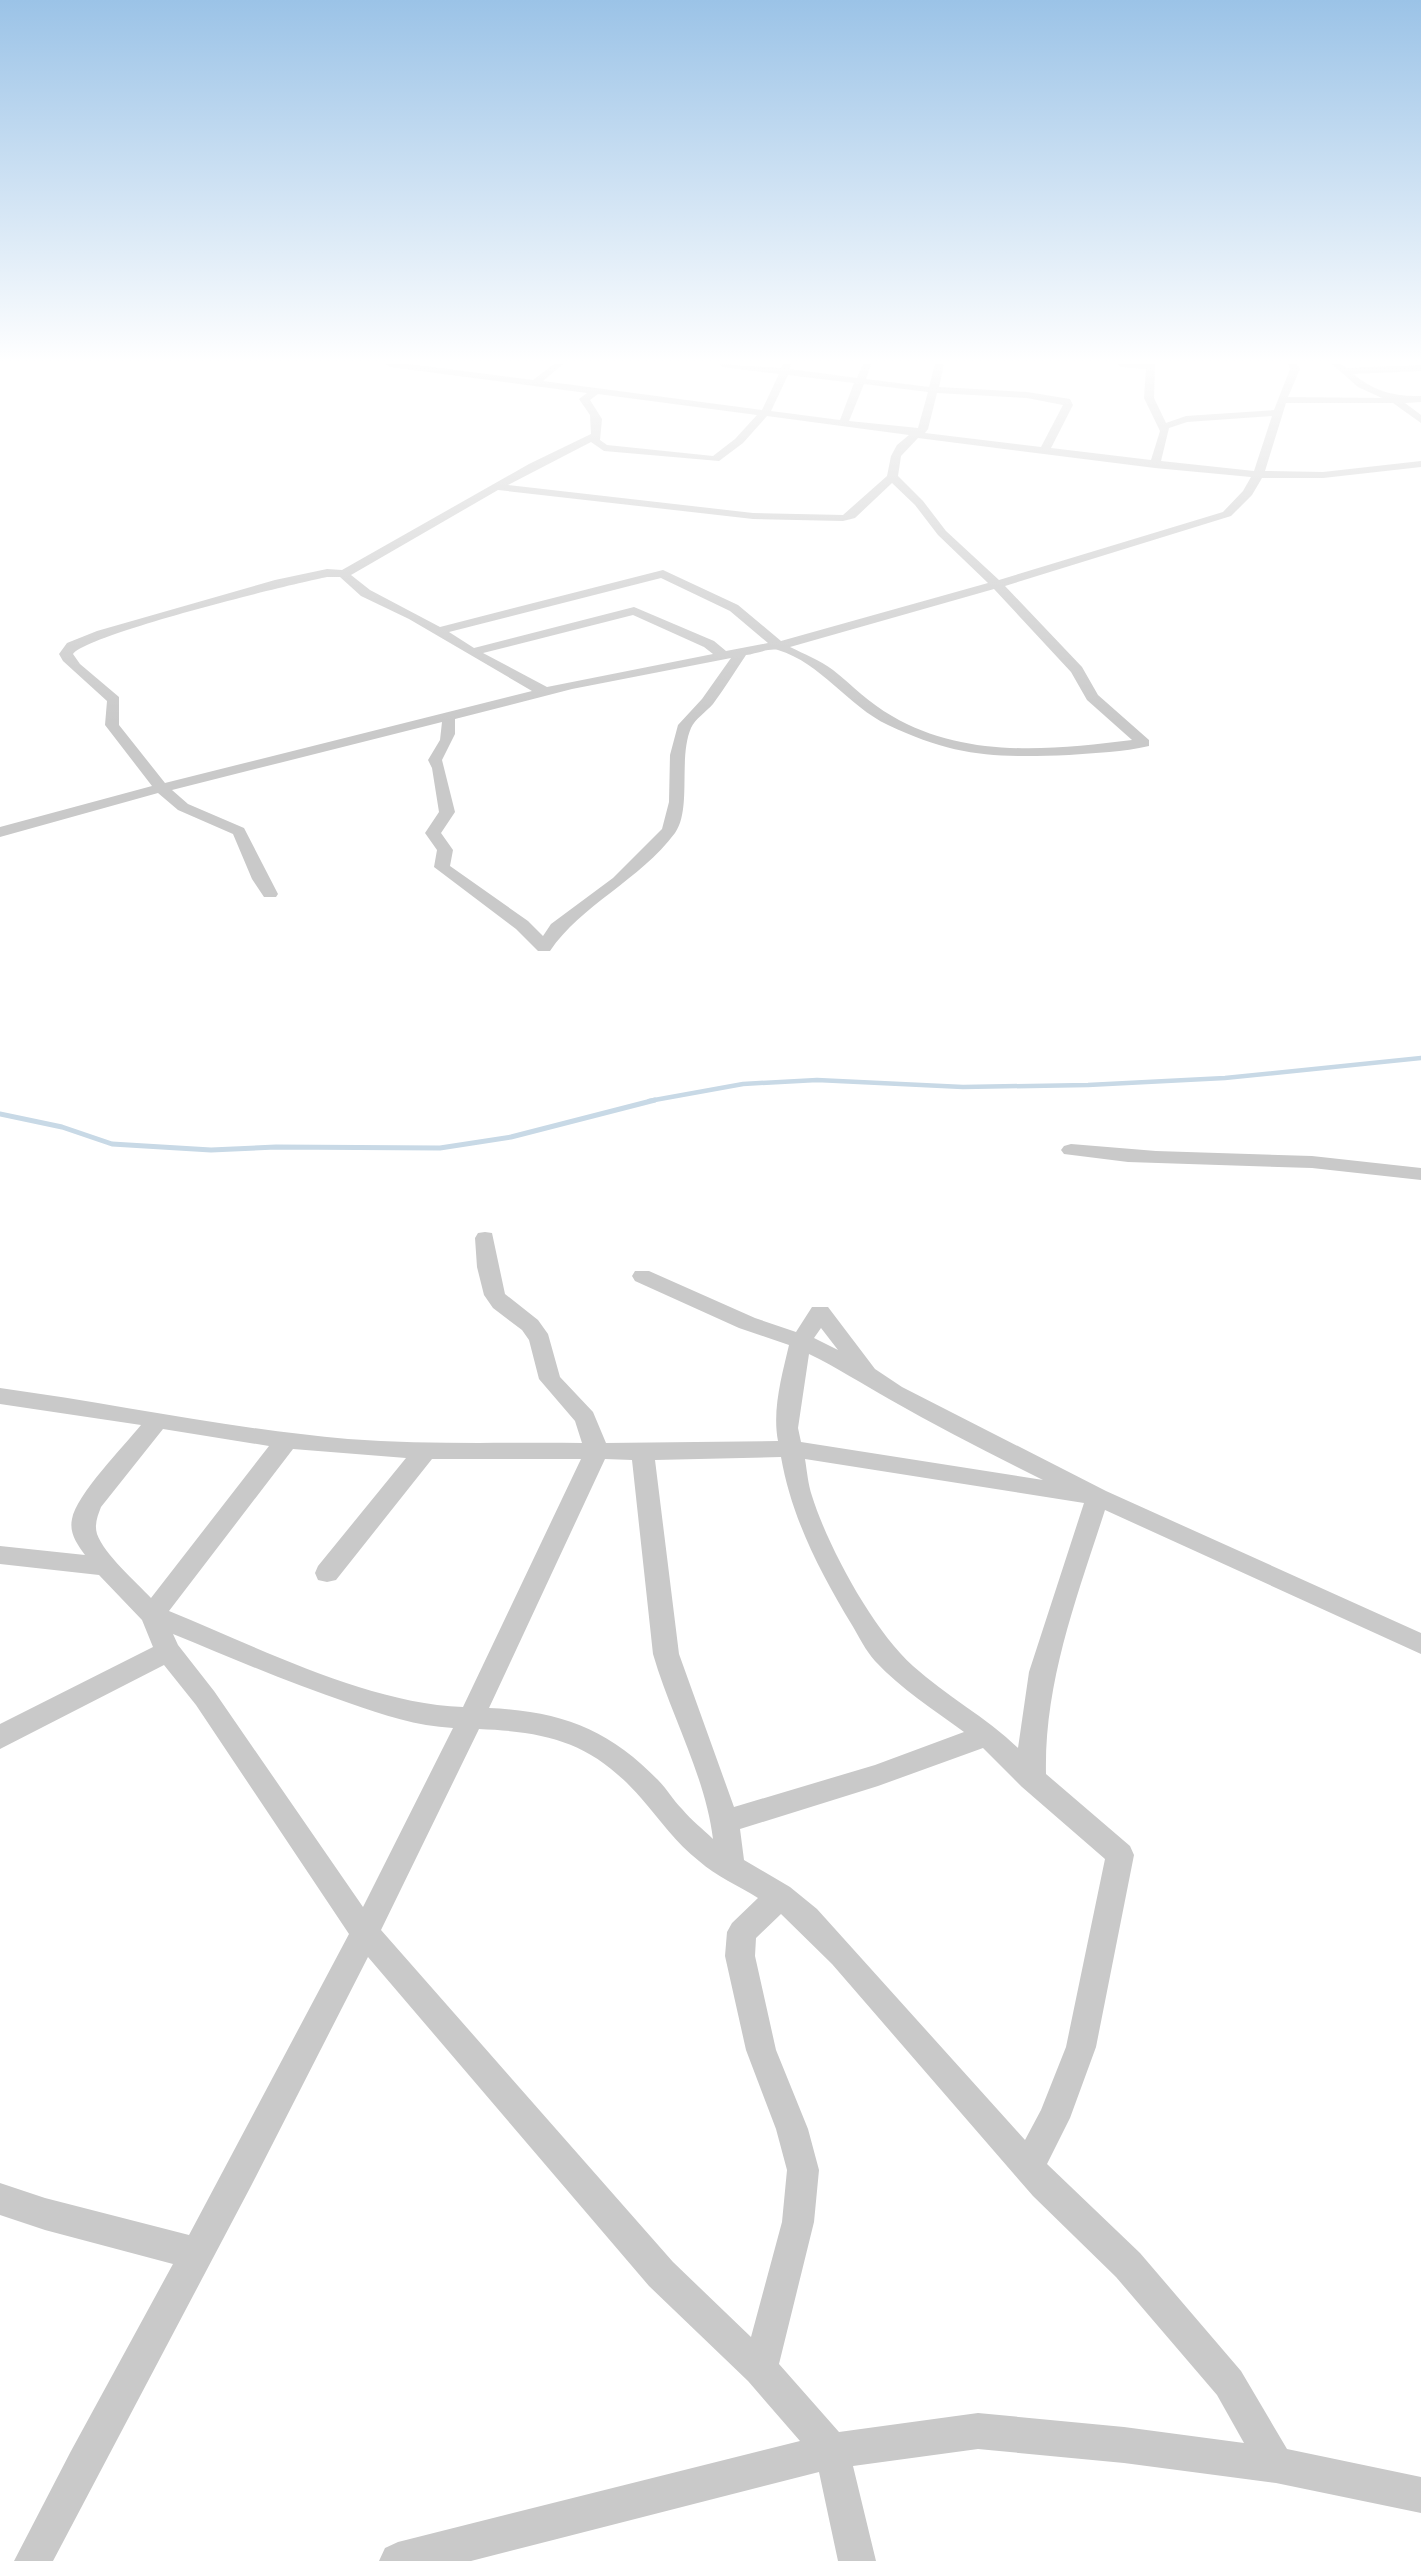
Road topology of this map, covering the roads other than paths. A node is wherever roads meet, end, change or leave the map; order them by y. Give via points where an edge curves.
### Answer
1 (504, 484) edge
2 (885, 484) edge
3 (898, 484) edge
4 (1253, 484) edge
5 (498, 487) junction
6 (344, 574) junction
7 (996, 584) junction
8 (440, 631) junction
9 (779, 646) junction
10 (473, 652) junction
11 (733, 658) junction
12 (546, 692) junction
13 (447, 716) junction
14 (161, 788) junction
15 (1, 831) edge
16 (270, 894) dead end
17 (1070, 1150) dead end
18 (1421, 1174) edge
19 (485, 1238) dead end
20 (642, 1276) dead end
21 (801, 1341) junction
22 (869, 1375) junction
23 (0, 1396) edge
24 (159, 1419) junction
25 (288, 1440) junction
26 (791, 1449) junction
27 (426, 1450) junction
28 (597, 1451) junction
29 (643, 1452) junction
30 (1098, 1497) junction
31 (0, 1555) edge
32 (106, 1566) junction
33 (327, 1573) dead end
34 (152, 1615) junction
35 (1421, 1644) edge
36 (168, 1651) junction
37 (472, 1720) junction
38 (987, 1735) junction
39 (0, 1738) edge
40 (1032, 1779) junction
41 (725, 1822) junction
42 (731, 1867) junction
43 (780, 1896) junction
44 (363, 1932) junction
45 (1028, 2167) junction
46 (0, 2199) edge
47 (197, 2254) junction
48 (760, 2370) junction
49 (832, 2451) junction
50 (1276, 2465) junction
51 (1421, 2495) edge
52 (33, 2561) edge
53 (398, 2561) edge
54 (857, 2561) edge

1 - 5 street
2 - 5 street via 851,516 827,519 753,516
3 - 7 street
4 - 7 street via 1227,514
5 - 6 street
6 - 8 street via 373,596
6 - 14 street via 279,583 72,646 67,658 114,700 112,725
7 - 9 street
7 - 9 street via 1077,670 1092,697 1144,743 1030,753 959,747 890,721 815,664
8 - 9 street via 663,574 734,608
8 - 10 street
9 - 11 street
10 - 11 street via 634,611
10 - 12 street
11 - 12 street
11 - 13 street via 706,702 685,725 669,830 619,881 557,928 544,947 522,925 442,867 445,850 433,833 447,812 435,760 449,736
12 - 13 street
13 - 14 street
14 - 15 street
14 - 16 street via 190,812 239,831 255,872
17 - 18 street via 1175,1160 1300,1161
19 - 28 street via 486,1267 495,1295 540,1339 550,1379 585,1418
20 - 21 street via 747,1323
21 - 22 street
21 - 22 street via 820,1312
21 - 26 street via 789,1399
22 - 30 street via 971,1434
23 - 24 street
24 - 25 street
24 - 32 street via 91,1503 84,1519 85,1536
25 - 27 street
25 - 34 street
26 - 29 street
26 - 30 street
26 - 38 street via 800,1496 818,1539 882,1653
27 - 28 street
27 - 33 street
28 - 29 street
28 - 37 street
29 - 41 street via 666,1654
30 - 35 street
30 - 40 street via 1040,1685 1033,1722
31 - 32 street
32 - 34 street
34 - 36 street
34 - 37 street via 332,1688 427,1716
36 - 39 street
36 - 44 street via 205,1698
37 - 42 street via 555,1726 588,1739 622,1762 685,1832
37 - 44 street
38 - 40 street
38 - 41 street via 878,1775
40 - 45 street via 1120,1854 1081,2047 1054,2118
41 - 42 street
42 - 43 street
43 - 45 street via 842,1955
43 - 48 street via 742,1932 740,1956 761,2050 803,2170 798,2222
44 - 47 street
44 - 48 street via 661,2274
45 - 50 street via 1128,2265 1229,2383
46 - 47 street
47 - 52 street
48 - 49 street
49 - 50 street via 978,2431
49 - 53 street
49 - 54 street
50 - 51 street

